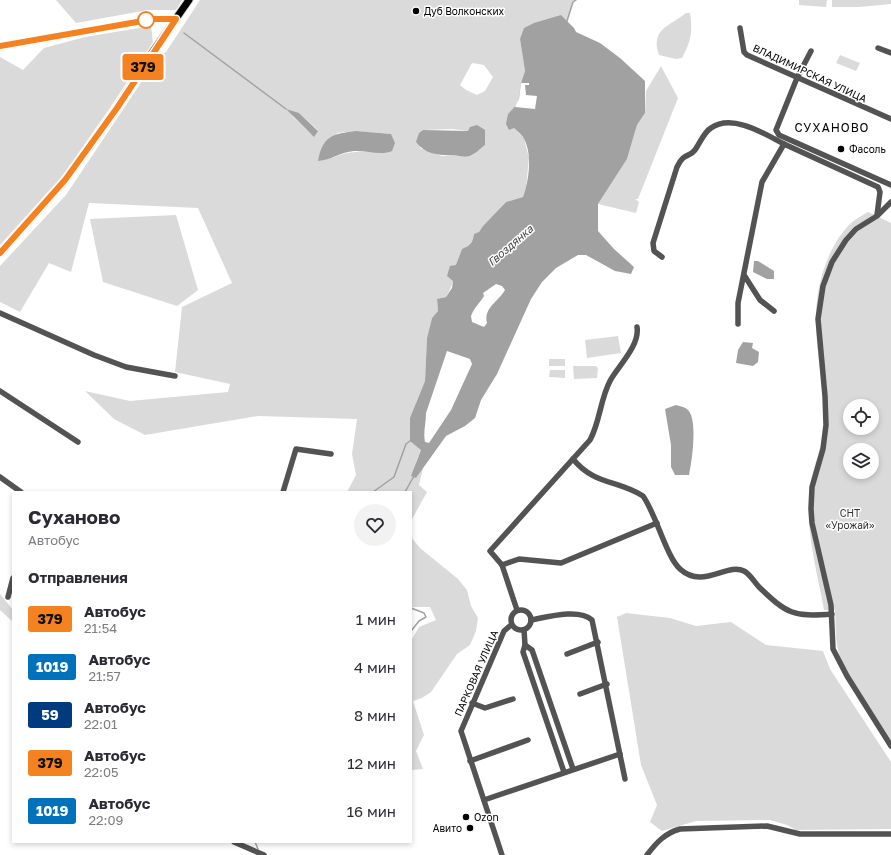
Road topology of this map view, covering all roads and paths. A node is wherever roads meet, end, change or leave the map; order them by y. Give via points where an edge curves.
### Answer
1 (189, 0) edge
2 (176, 19) junction
3 (740, 28) dead end
4 (0, 46) edge
5 (878, 48) dead end
6 (811, 51) dead end
7 (891, 53) edge
8 (797, 78) junction
9 (891, 119) edge
10 (784, 144) junction
11 (891, 185) edge
12 (891, 202) edge
13 (877, 216) junction
14 (0, 253) edge
15 (662, 257) dead end
16 (744, 275) junction
17 (774, 311) dead end
18 (0, 313) edge
19 (738, 324) dead end
20 (638, 327) dead end
21 (175, 376) dead end
22 (0, 391) edge
23 (78, 442) dead end
24 (331, 454) dead end
25 (573, 459) junction
26 (0, 477) edge
27 (20, 491) edge
28 (283, 491) edge
29 (657, 522) junction
30 (502, 564) junction
31 (12, 582) edge
32 (8, 597) dead end
33 (518, 610) junction
34 (832, 614) junction
35 (531, 620) junction
36 (511, 625) junction
37 (524, 630) junction
38 (598, 642) junction
39 (525, 645) junction
40 (567, 654) dead end
41 (607, 684) junction
42 (580, 694) dead end
43 (513, 699) dead end
44 (472, 703) junction
45 (528, 740) dead end
46 (891, 746) edge
47 (620, 754) junction
48 (470, 761) junction
49 (573, 769) junction
50 (564, 772) junction
51 (625, 779) dead end
52 (484, 800) junction
53 (891, 834) edge
54 (236, 843) edge
55 (264, 855) edge
56 (502, 855) edge
57 (647, 855) edge

1 - 2 main road
2 - 4 street via 154,19
2 - 14 main road via 65,180
3 - 8 street, ВЛАДИМИРСКАЯ УЛИЦА via 744,52
5 - 7 street
6 - 8 street
8 - 9 street, ВЛАДИМИРСКАЯ УЛИЦА
8 - 11 street via 776,130 779,135
10 - 13 street via 878,187 880,192
10 - 15 street via 748,126 725,124 711,128 693,152 684,156 677,167 653,243 654,251
10 - 16 street via 762,182
12 - 13 street
13 - 34 street via 856,229 837,252 826,275 820,299 819,331 826,425 823,449 812,486 811,509
16 - 17 street via 760,300
16 - 19 street via 738,303
18 - 21 street via 126,367
20 - 25 street via 634,344 608,386 593,434
22 - 23 street
24 - 28 street via 296,449
25 - 29 street via 600,480 619,484 643,496
25 - 30 street via 490,551
26 - 27 street
29 - 30 street via 561,563 519,559
29 - 34 street via 671,556 687,574 697,578 737,570 745,571 778,606 788,611 798,615
30 - 33 street
31 - 32 street
33 - 35 street via 527,612
33 - 36 street via 510,618
34 - 46 street via 833,647 837,658
35 - 37 street
35 - 38 street via 568,613 589,617
36 - 37 street via 515,629
36 - 44 street, ПАРКОВАЯ УЛИЦА via 504,631
37 - 39 street
38 - 40 street
38 - 41 street
39 - 49 street via 532,650
39 - 50 street via 524,652
41 - 42 street
41 - 47 street
43 - 44 street via 485,708
44 - 48 street, ПАРКОВАЯ УЛИЦА via 461,730
45 - 48 street
47 - 49 street
47 - 51 street
48 - 52 street, ПАРКОВАЯ УЛИЦА
49 - 50 street
50 - 52 street
52 - 56 street, ПАРКОВАЯ УЛИЦА
53 - 57 street via 805,835 767,826 680,829 669,832
54 - 55 street

